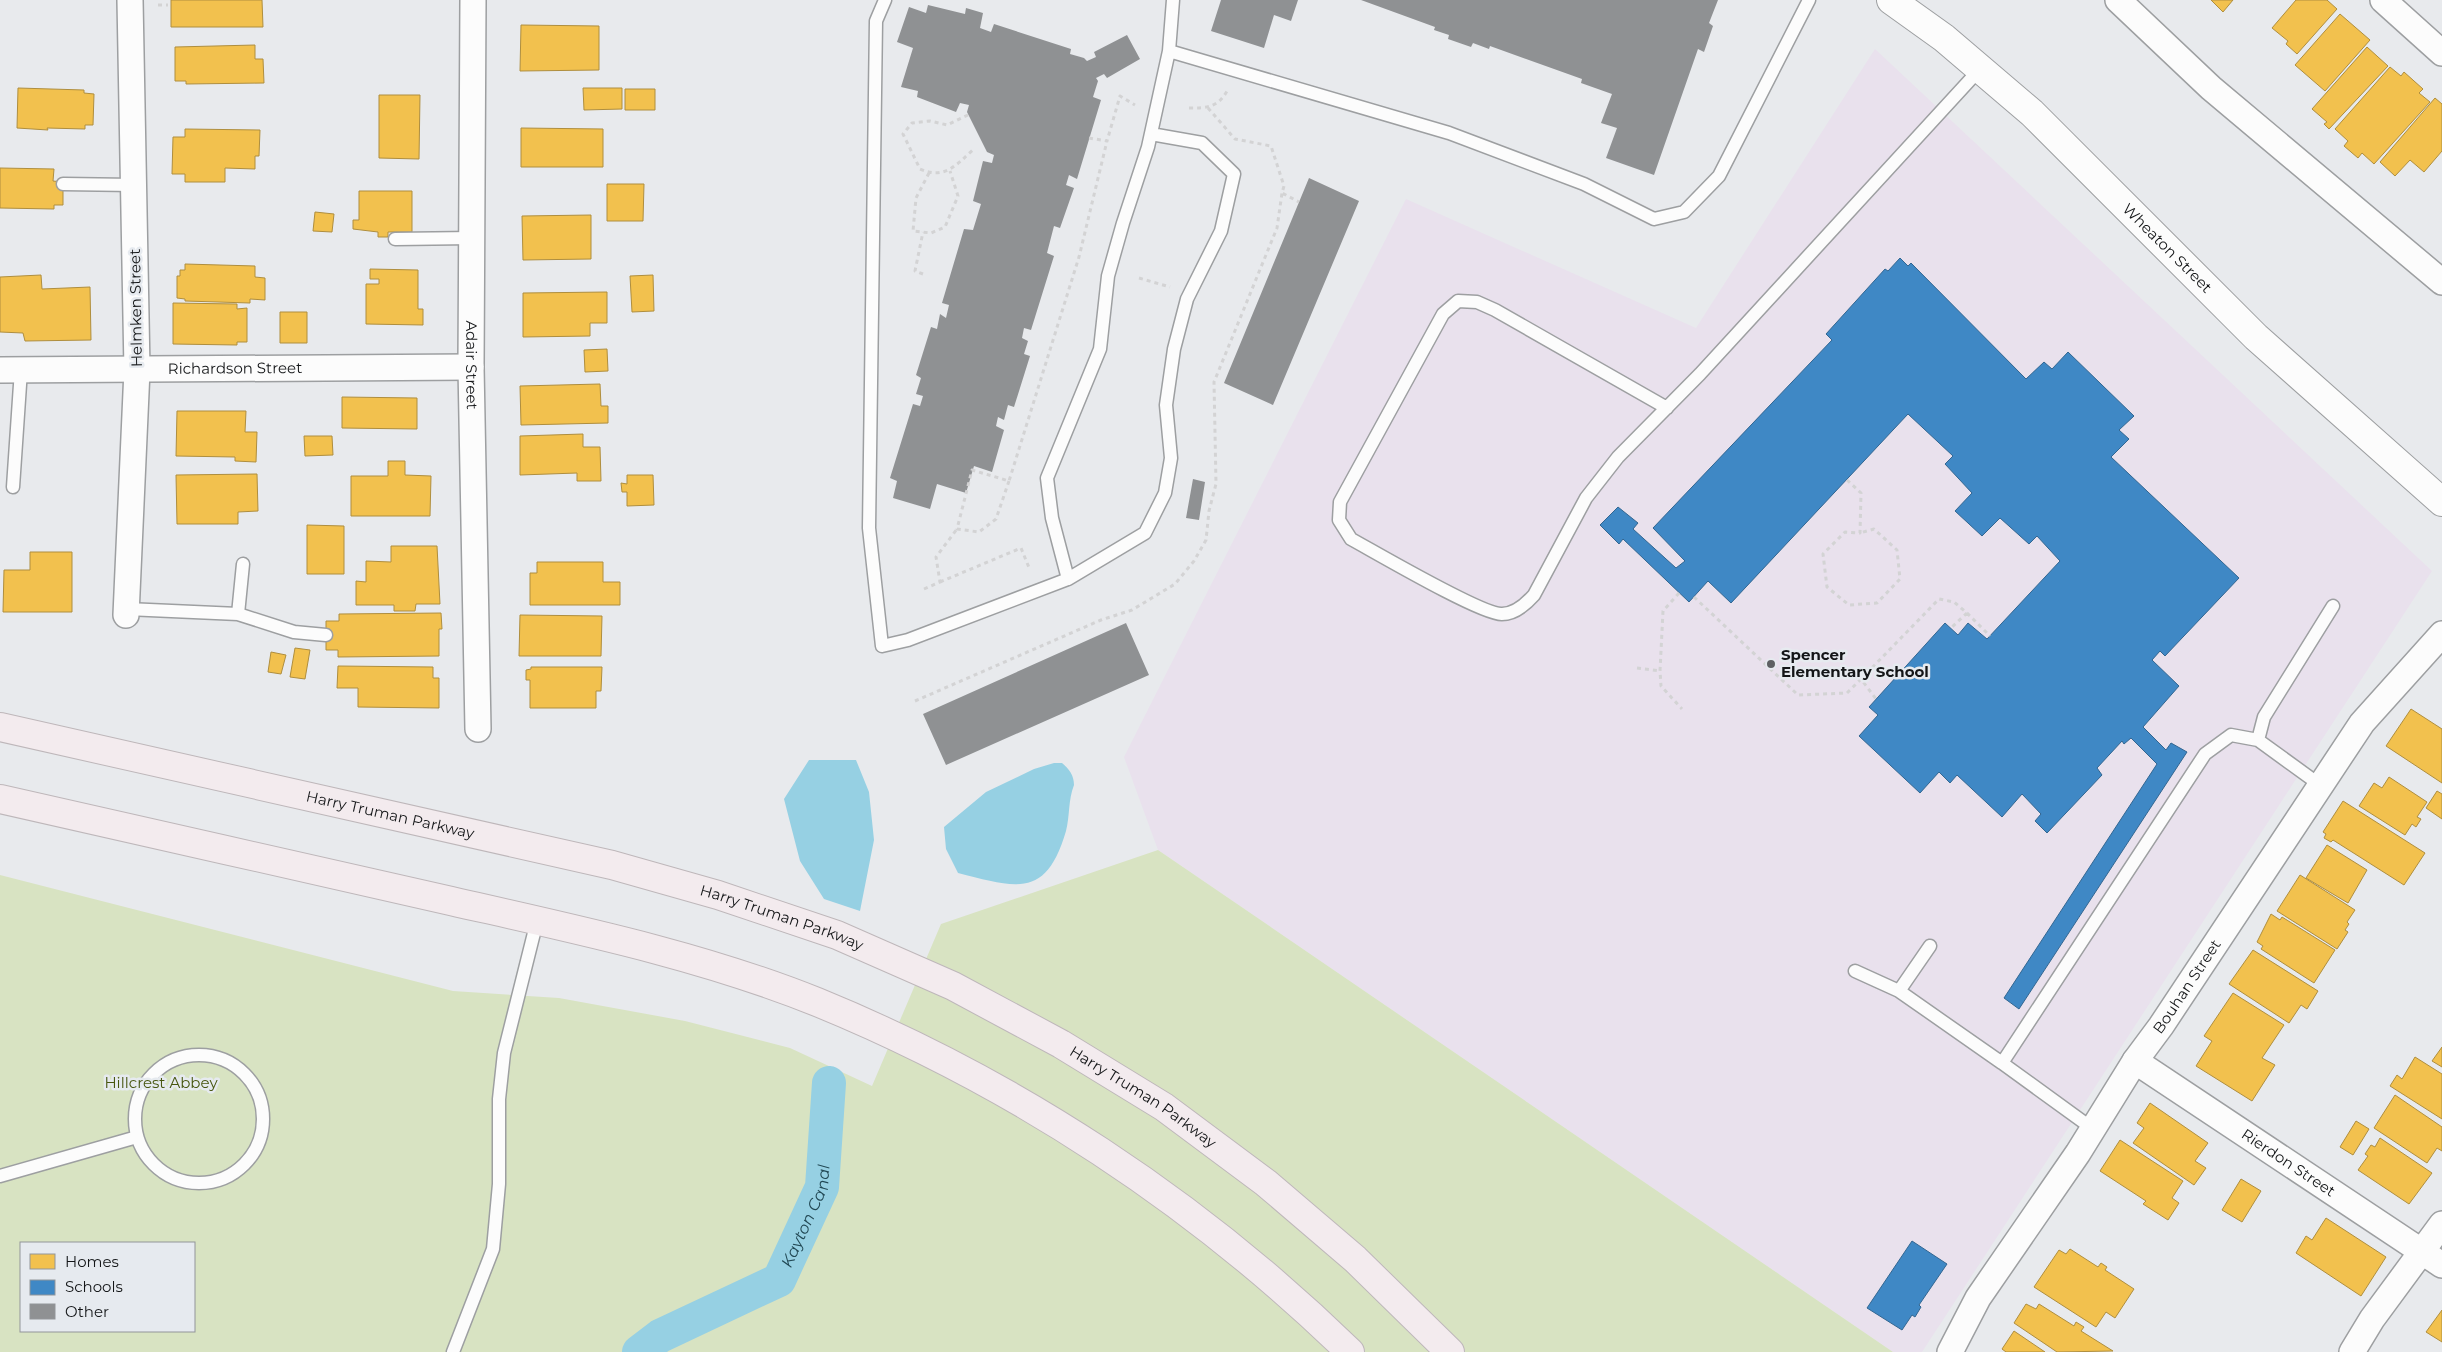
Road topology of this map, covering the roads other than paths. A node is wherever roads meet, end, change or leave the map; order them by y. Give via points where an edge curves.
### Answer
1 (130, 0) edge
2 (473, 0) edge
3 (885, 0) edge
4 (1173, 0) edge
5 (1809, 0) edge
6 (2118, 0) edge
7 (2383, 0) edge
8 (1898, 2) edge
9 (1169, 51) junction
10 (2442, 53) edge
11 (1980, 69) junction
12 (1151, 134) junction
13 (63, 184) dead end
14 (134, 185) junction
15 (472, 238) junction
16 (395, 239) dead end
17 (2442, 282) edge
18 (471, 367) junction
19 (10, 370) edge
20 (137, 370) junction
21 (1667, 408) junction
22 (13, 487) dead end
23 (2442, 502) edge
24 (243, 564) dead end
25 (1068, 579) junction
26 (2333, 606) dead end
27 (127, 612) joint
28 (238, 614) junction
29 (2442, 634) edge
30 (326, 635) dead end
31 (0, 727) edge
32 (478, 729) dead end
33 (2258, 740) junction
34 (2320, 785) junction
35 (0, 798) edge
36 (537, 920) junction
37 (1930, 946) dead end
38 (1855, 971) dead end
39 (1899, 991) junction
40 (2135, 1061) junction
41 (2002, 1063) junction
42 (2093, 1129) junction
43 (137, 1137) junction
44 (0, 1176) edge
45 (2442, 1224) edge
46 (2432, 1258) edge
47 (453, 1352) edge
48 (1350, 1352) edge
49 (1450, 1352) edge
50 (1950, 1352) edge
51 (2352, 1352) edge

1 - 14 street, Helmken Street
2 - 15 street, Adair Street
3 - 25 lane via 876,21 869,528 882,646 908,640
4 - 9 lane
5 - 9 lane via 1719,176 1684,212 1654,219 1584,184 1449,133
6 - 17 street via 2212,88
7 - 10 street
8 - 11 main road, Wheaton Street
9 - 12 lane
11 - 21 lane
11 - 23 main road, Wheaton Street via 2032,113 2256,337
12 - 25 lane via 1108,276 1100,349 1047,478 1052,518
12 - 25 lane via 1202,143 1234,174 1221,231 1187,299 1174,349 1166,405 1171,458 1165,493 1145,533
13 - 14 lane
14 - 20 street, Helmken Street
15 - 16 lane
15 - 18 street, Adair Street
18 - 20 street, Richardson Street
18 - 32 street, Adair Street
19 - 20 street, Richardson Street
19 - 22 lane
20 - 27 street, Helmken Street
21 - 21 lane via 1618,456 1586,498 1534,595 1523,607 1502,615 1474,605 1351,539 1338,520 1340,502 1443,314 1458,301 1477,302 1495,310
24 - 28 lane
26 - 33 lane via 2264,717
27 - 28 lane
28 - 30 lane via 294,632
29 - 34 street, Bouhan Street via 2362,723
31 - 49 highway, Harry Truman Parkway via 612,865 718,894 837,935 953,986 1061,1044 1156,1102 1266,1182 1355,1258
33 - 34 lane
33 - 41 lane via 2231,735 2205,754
34 - 40 street, Bouhan Street
35 - 36 highway
36 - 47 lane via 504,1053 493,1249
36 - 48 highway via 716,967 816,1002 922,1050 1026,1105 1124,1166 1222,1238
37 - 39 lane
38 - 39 lane
39 - 41 lane
40 - 42 street, Bouhan Street
40 - 46 street, Rierdon Street
41 - 42 lane
42 - 50 street, Bouhan Street via 1978,1298
43 - 43 lane via 155,1165 178,1180 200,1184 221,1180 240,1169 255,1153 262,1133 264,1111 258,1091 246,1074 209,1055 188,1056 168,1063 151,1076 140,1094 135,1114
43 - 44 lane
45 - 46 street
46 - 51 street via 2372,1319

